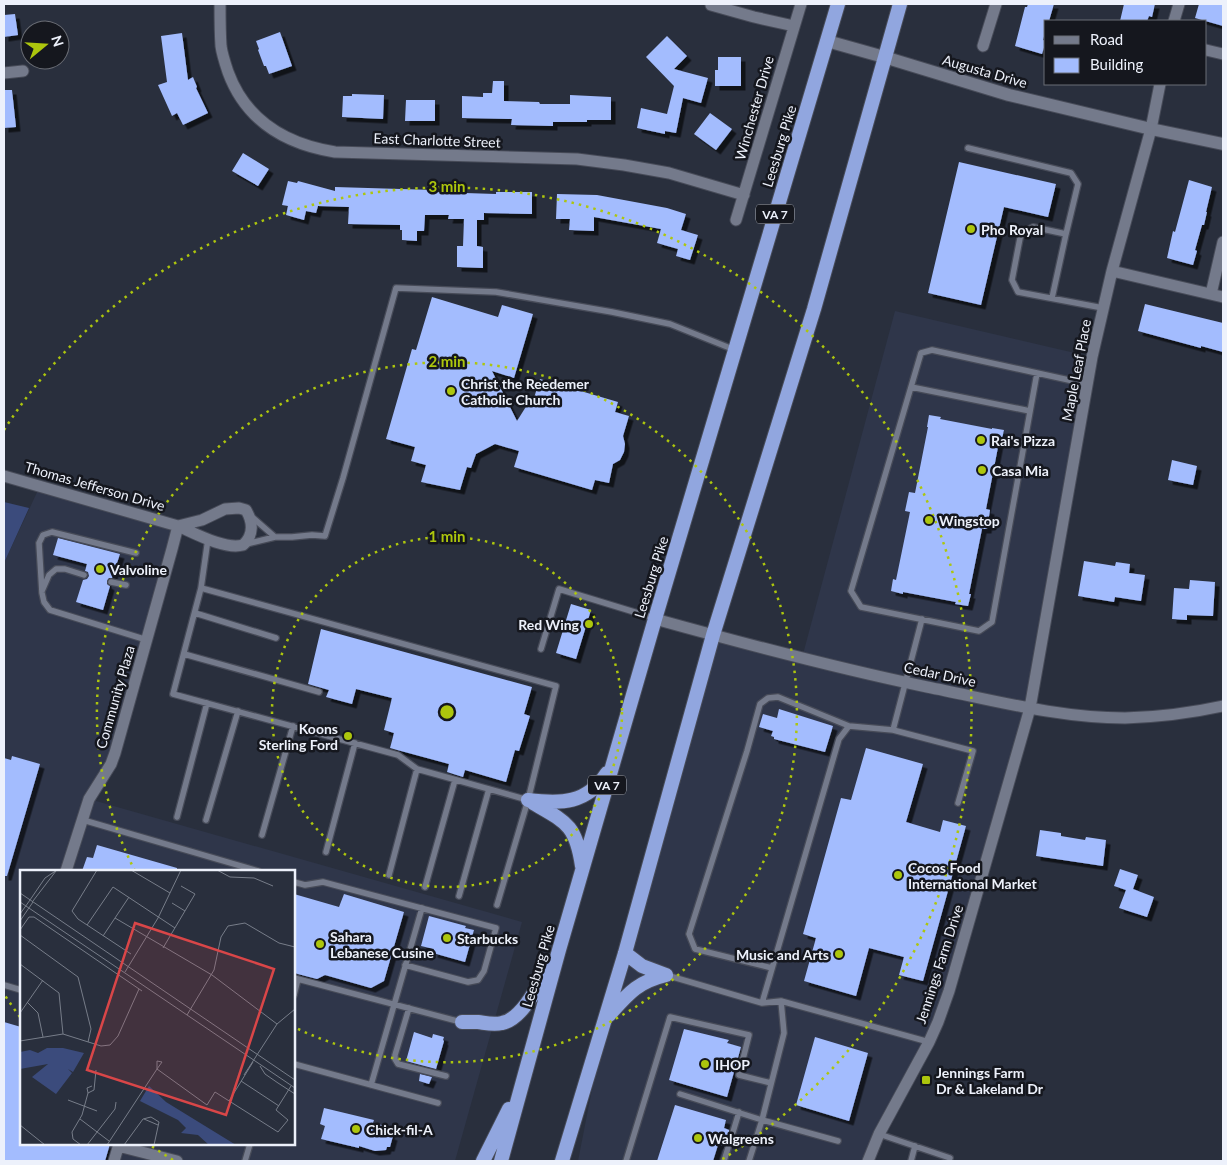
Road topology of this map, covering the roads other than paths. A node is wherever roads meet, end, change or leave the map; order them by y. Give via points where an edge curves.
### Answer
1 (220, 4) edge
2 (801, 4) edge
3 (838, 4) edge
4 (900, 4) edge
5 (996, 4) edge
6 (1179, 4) edge
7 (711, 6) dead end
8 (1174, 20) edge
9 (794, 26) junction
10 (827, 42) junction
11 (983, 46) dead end
12 (1207, 50) edge
13 (1223, 54) edge
14 (884, 57) junction
15 (23, 71) dead end
16 (4, 73) edge
17 (1160, 85) edge
18 (1151, 129) junction
19 (1223, 144) edge
20 (968, 148) dead end
21 (744, 195) junction
22 (736, 220) dead end
23 (1066, 234) junction
24 (1223, 242) edge
25 (1112, 271) junction
26 (1212, 294) junction
27 (1223, 296) edge
28 (1052, 298) junction
29 (1103, 308) junction
30 (735, 350) junction
31 (1036, 373) junction
32 (1087, 384) junction
33 (911, 387) junction
34 (1030, 411) junction
35 (4, 476) edge
36 (246, 510) junction
37 (178, 526) junction
38 (275, 537) junction
39 (208, 540) junction
40 (243, 545) junction
41 (136, 553) dead end
42 (84, 575) dead end
43 (111, 582) dead end
44 (126, 585) dead end
45 (201, 588) junction
46 (42, 593) junction
47 (194, 613) junction
48 (655, 619) junction
49 (922, 619) junction
50 (713, 635) junction
51 (276, 638) dead end
52 (147, 640) junction
53 (541, 649) dead end
54 (184, 654) junction
55 (906, 682) junction
56 (319, 692) dead end
57 (207, 703) junction
58 (1223, 706) edge
59 (1030, 708) junction
60 (238, 711) junction
61 (293, 726) junction
62 (849, 726) junction
63 (894, 730) junction
64 (355, 744) junction
65 (613, 764) junction
66 (417, 769) junction
67 (455, 780) junction
68 (489, 789) junction
69 (528, 800) junction
70 (958, 803) dead end
71 (177, 817) dead end
72 (82, 820) junction
73 (206, 820) dead end
74 (262, 835) dead end
75 (326, 852) dead end
76 (66, 870) edge
77 (255, 870) edge
78 (583, 870) junction
79 (388, 875) dead end
80 (295, 882) edge
81 (425, 887) dead end
82 (459, 896) dead end
83 (497, 906) dead end
84 (422, 908) junction
85 (559, 950) junction
86 (625, 953) junction
87 (405, 965) junction
88 (772, 968) junction
89 (666, 975) junction
90 (296, 978) edge
91 (4, 985) edge
92 (20, 990) edge
93 (781, 1001) junction
94 (762, 1003) junction
95 (394, 1004) junction
96 (409, 1008) junction
97 (606, 1018) junction
98 (462, 1022) joint
99 (929, 1042) junction
100 (295, 1065) edge
101 (446, 1076) dead end
102 (772, 1083) junction
103 (522, 1084) junction
104 (371, 1085) junction
105 (680, 1094) dead end
106 (438, 1103) dead end
107 (739, 1112) junction
108 (762, 1120) junction
109 (733, 1132) dead end
110 (879, 1134) junction
111 (838, 1141) dead end
112 (118, 1145) edge
113 (250, 1145) edge
114 (915, 1146) junction
115 (728, 1148) dead end
116 (950, 1158) dead end
117 (114, 1161) edge
118 (177, 1161) edge
119 (245, 1161) edge
120 (483, 1161) edge
121 (501, 1161) edge
122 (562, 1161) edge
123 (626, 1161) edge
124 (724, 1161) edge
125 (749, 1161) edge
126 (868, 1161) edge
127 (911, 1161) edge

1 - 21 street, East Charlotte Street via 221,48 239,96 276,132 308,146 335,152 577,159 624,164 669,173
2 - 9 street, Winchester Drive
3 - 10 highway, Leesburg Pike / VA 7
4 - 14 highway
5 - 11 street
6 - 8 street
7 - 9 street
9 - 21 street, Winchester Drive
10 - 14 street, Augusta Drive
10 - 30 highway, Leesburg Pike / VA 7
12 - 13 street
14 - 18 street, Augusta Drive via 1009,95
14 - 50 highway via 814,309
15 - 16 street
17 - 18 street, Maple Leaf Place
18 - 19 street, Augusta Drive
18 - 25 street, Maple Leaf Place
20 - 23 lane via 1071,173 1078,184
21 - 22 street, Winchester Drive
23 - 28 lane
23 - 28 lane via 1033,227 1021,233 1012,280 1018,292
24 - 26 street
25 - 26 street
25 - 29 street, Maple Leaf Place
26 - 27 street
28 - 29 lane
29 - 32 street, Maple Leaf Place
30 - 38 lane via 670,324 612,312 496,292 396,288 325,536
30 - 48 highway, Leesburg Pike / VA 7
31 - 32 lane
31 - 33 lane via 932,350 921,353
31 - 34 lane
32 - 59 street, Maple Leaf Place
33 - 34 lane
33 - 49 lane via 850,591 861,607
34 - 49 lane via 992,622 979,631
35 - 37 street, Thomas Jefferson Drive
36 - 37 street, Thomas Jefferson Drive via 225,509 202,520
36 - 38 lane
36 - 40 street via 252,523 250,537
37 - 39 street, Thomas Jefferson Drive
37 - 52 street, Community Plaza
38 - 40 lane
39 - 40 street, Thomas Jefferson Drive
39 - 45 lane
41 - 46 lane via 52,532 43,535 39,543
42 - 46 lane via 56,569 49,575
43 - 44 lane
45 - 47 lane
45 - 69 lane via 556,686
46 - 52 lane via 50,610
47 - 51 lane
47 - 54 lane
48 - 50 street, Cedar Drive
48 - 53 lane via 558,589
48 - 65 highway, Leesburg Pike / VA 7
49 - 55 lane
50 - 55 street, Cedar Drive
50 - 86 highway
52 - 72 street, Community Plaza via 115,753 89,798
54 - 56 lane
54 - 57 lane via 173,694
55 - 59 street, Cedar Drive
55 - 63 lane
57 - 60 lane
57 - 71 lane
58 - 59 street, Cedar Drive via 1171,715 1126,718
59 - 99 street, Jennings Farm Drive via 949,991
60 - 61 lane
60 - 73 lane
61 - 64 lane
61 - 74 lane
62 - 63 lane
62 - 88 lane via 839,739
62 - 88 lane via 778,697 768,698 760,704 689,934 695,949
63 - 70 lane via 973,751
64 - 66 lane via 398,755
64 - 75 lane
65 - 69 highway via 598,785 582,797 565,802
65 - 78 highway, Leesburg Pike / VA 7
66 - 67 lane
66 - 79 lane
67 - 68 lane
67 - 81 lane
68 - 69 lane
68 - 82 lane
69 - 78 highway via 560,819 572,832
69 - 83 lane
72 - 76 street, Community Plaza
72 - 77 lane
78 - 85 highway, Leesburg Pike / VA 7
80 - 84 lane via 305,885 323,882
84 - 87 lane
84 - 87 lane via 496,928 484,971 478,980 468,982
85 - 98 highway via 514,1018 496,1024
85 - 103 highway, Leesburg Pike / VA 7
86 - 89 highway via 642,966
86 - 97 highway
87 - 95 lane
88 - 94 lane
89 - 94 lane
89 - 97 highway via 636,987
90 - 95 lane
91 - 92 lane
93 - 94 lane
93 - 99 lane
93 - 102 lane via 784,1033
95 - 96 lane
95 - 104 lane
96 - 98 lane
96 - 101 lane via 395,1059 398,1064
97 - 122 highway
99 - 110 street, Jennings Farm Drive
100 - 104 lane
102 - 108 lane
102 - 123 lane via 739,1075 748,1035 670,1017
103 - 120 highway
103 - 121 highway, Leesburg Pike / VA 7
104 - 106 lane
105 - 107 lane
107 - 108 lane
107 - 109 lane
108 - 111 lane
108 - 125 lane
110 - 114 lane
110 - 126 street, Jennings Farm Drive
112 - 117 street
112 - 118 street
113 - 119 lane
114 - 116 lane
114 - 127 lane
115 - 124 lane

